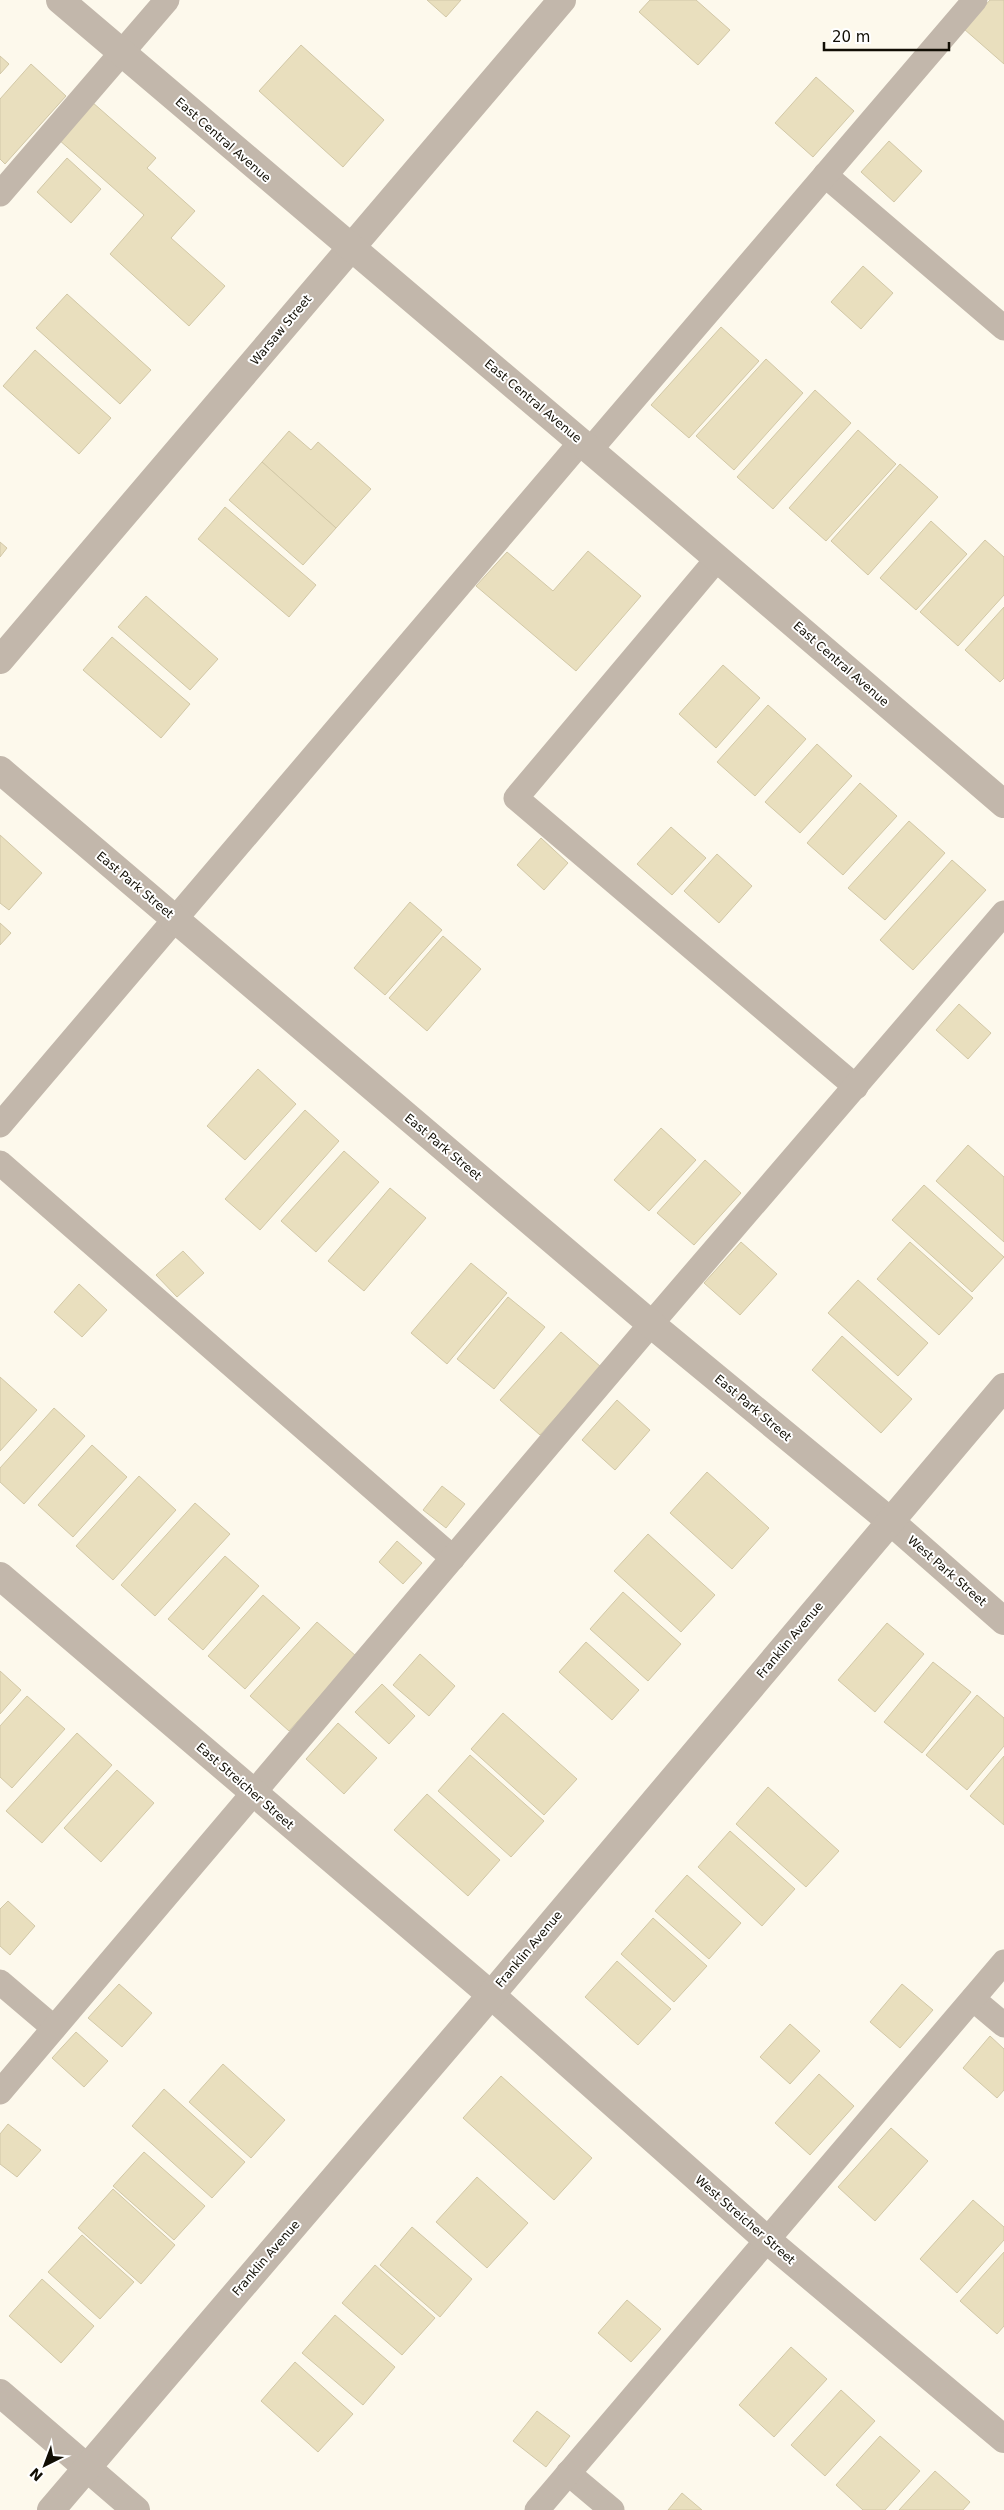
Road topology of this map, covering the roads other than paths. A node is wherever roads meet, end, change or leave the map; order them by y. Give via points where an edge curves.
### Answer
1 (60, 0) edge
2 (167, 0) edge
3 (562, 0) edge
4 (975, 0) edge
5 (122, 52) junction
6 (825, 175) junction
7 (0, 194) edge
8 (350, 248) junction
9 (1004, 328) edge
10 (586, 445) junction
11 (718, 558) junction
12 (0, 660) edge
13 (0, 770) edge
14 (1004, 804) edge
15 (1004, 913) edge
16 (175, 919) junction
17 (856, 1087) junction
18 (0, 1125) edge
19 (0, 1163) edge
20 (651, 1324) junction
21 (1004, 1387) edge
22 (890, 1521) junction
23 (453, 1558) junction
24 (0, 1576) edge
25 (1004, 1621) edge
26 (253, 1794) junction
27 (1004, 1962) edge
28 (0, 1982) edge
29 (491, 1995) junction
30 (973, 1999) junction
31 (1004, 2025) edge
32 (54, 2028) junction
33 (0, 2092) edge
34 (766, 2239) junction
35 (0, 2393) edge
36 (1004, 2439) edge
37 (86, 2468) junction
38 (568, 2473) junction
39 (51, 2510) edge
40 (136, 2510) edge
41 (537, 2510) edge
42 (612, 2510) edge

1 - 5 street, East Central Avenue
2 - 5 lane
3 - 8 street, Warsaw Street
4 - 6 lane
5 - 7 lane
5 - 8 street, East Central Avenue
6 - 9 lane
6 - 10 lane
8 - 10 street, East Central Avenue
8 - 12 street, Warsaw Street
10 - 11 street, East Central Avenue
10 - 16 lane
11 - 14 street, East Central Avenue
11 - 17 lane via 516,798
13 - 16 street, East Park Street
15 - 17 lane
16 - 18 lane
16 - 20 street, East Park Street
17 - 20 lane
19 - 23 lane
20 - 22 street, East Park Street
20 - 23 lane
21 - 22 street, Franklin Avenue
22 - 25 street, West Park Street
22 - 29 street, Franklin Avenue
23 - 26 lane
24 - 26 street, East Streicher Street
26 - 29 street, East Streicher Street
26 - 32 lane
27 - 30 lane
28 - 32 lane
29 - 34 street, West Streicher Street
29 - 37 street, Franklin Avenue
30 - 31 lane
30 - 34 lane
32 - 33 lane
34 - 36 street, West Streicher Street
34 - 38 lane
35 - 37 street
37 - 39 street, Franklin Avenue
37 - 40 street
38 - 41 lane
38 - 42 lane

